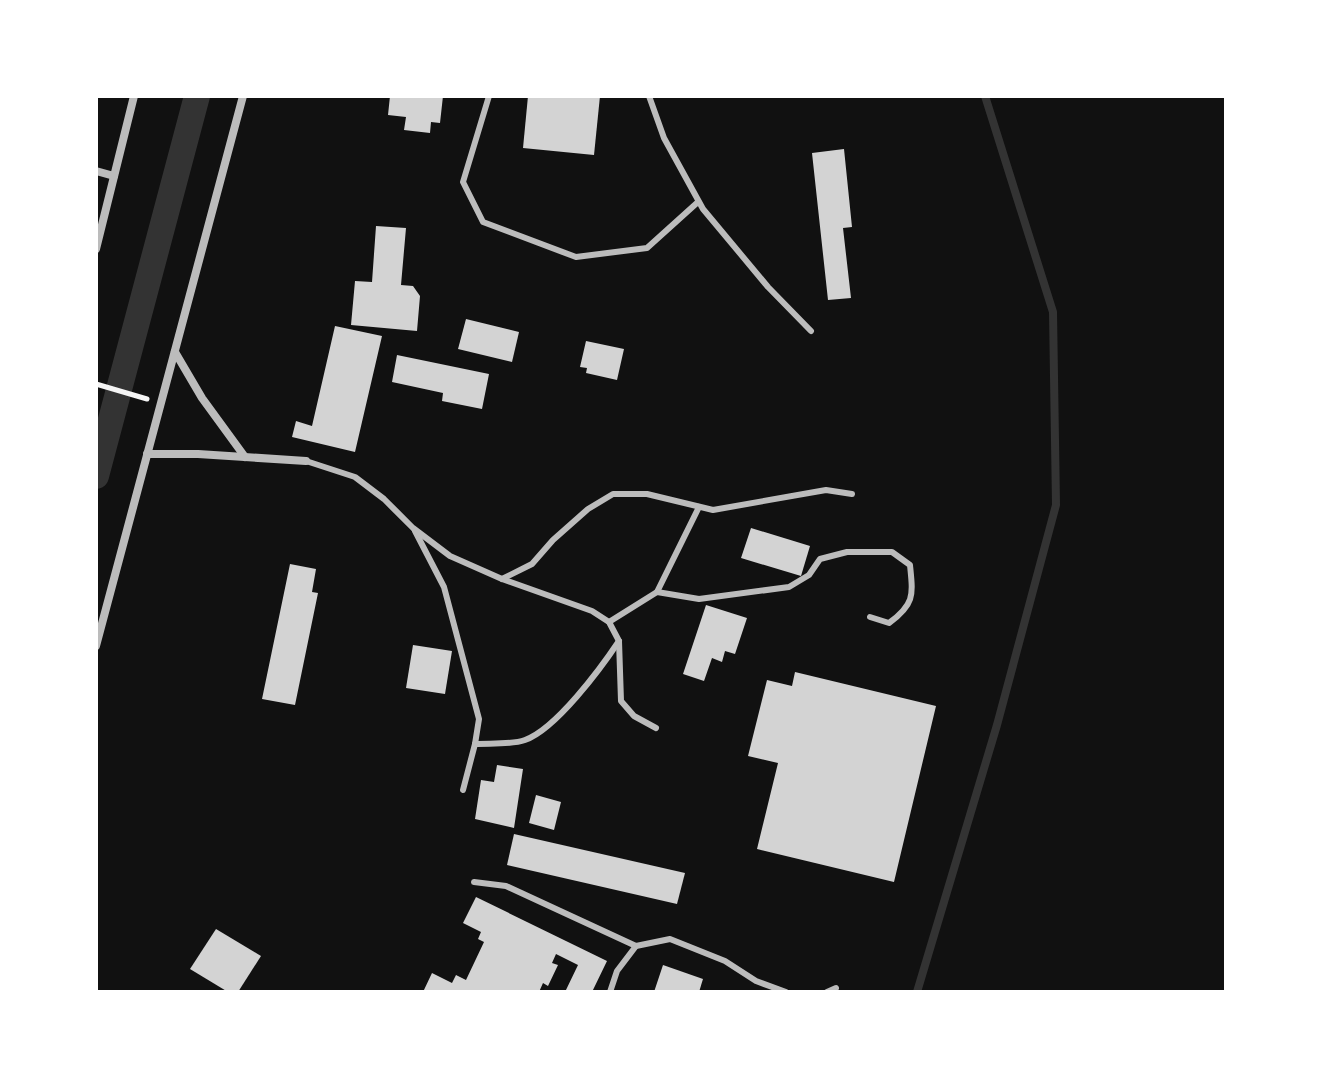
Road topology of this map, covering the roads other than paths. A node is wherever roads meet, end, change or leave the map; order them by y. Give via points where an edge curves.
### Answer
1 (134, 96) edge
2 (243, 96) edge
3 (489, 96) edge
4 (649, 96) edge
5 (96, 171) edge
6 (114, 176) junction
7 (698, 202) junction
8 (96, 249) edge
9 (811, 331) dead end
10 (175, 352) junction
11 (147, 454) junction
12 (245, 457) junction
13 (306, 461) joint
14 (852, 494) dead end
15 (699, 507) junction
16 (413, 528) junction
17 (502, 579) junction
18 (657, 592) junction
19 (870, 617) dead end
20 (609, 622) junction
21 (619, 641) junction
22 (96, 646) edge
23 (656, 728) dead end
24 (475, 744) junction
25 (463, 790) dead end
26 (474, 882) dead end
27 (636, 946) junction
28 (836, 988) dead end
29 (610, 992) edge
30 (786, 992) edge
31 (827, 992) edge

1 - 6 street
2 - 10 street
3 - 7 lane via 463,182 483,222 576,257 647,248
4 - 7 lane via 664,138
5 - 6 street
6 - 8 street
7 - 9 lane
10 - 11 street
10 - 12 street
11 - 12 street
11 - 22 street
12 - 13 street
13 - 16 lane via 355,477
14 - 15 lane via 826,490 713,510
15 - 17 lane via 647,494 613,494 588,509 532,564
15 - 18 lane
16 - 17 lane via 450,556
16 - 24 lane via 444,587 479,719
17 - 20 lane
18 - 19 lane via 699,599 789,587 809,575 820,559 847,552 892,552 910,565 913,596 889,623
18 - 20 lane
20 - 21 lane
21 - 23 lane via 621,701
21 - 24 lane via 591,681 551,722 525,740
24 - 25 lane
26 - 27 lane via 506,886
27 - 29 lane via 617,971
27 - 30 lane via 670,939
28 - 31 lane

